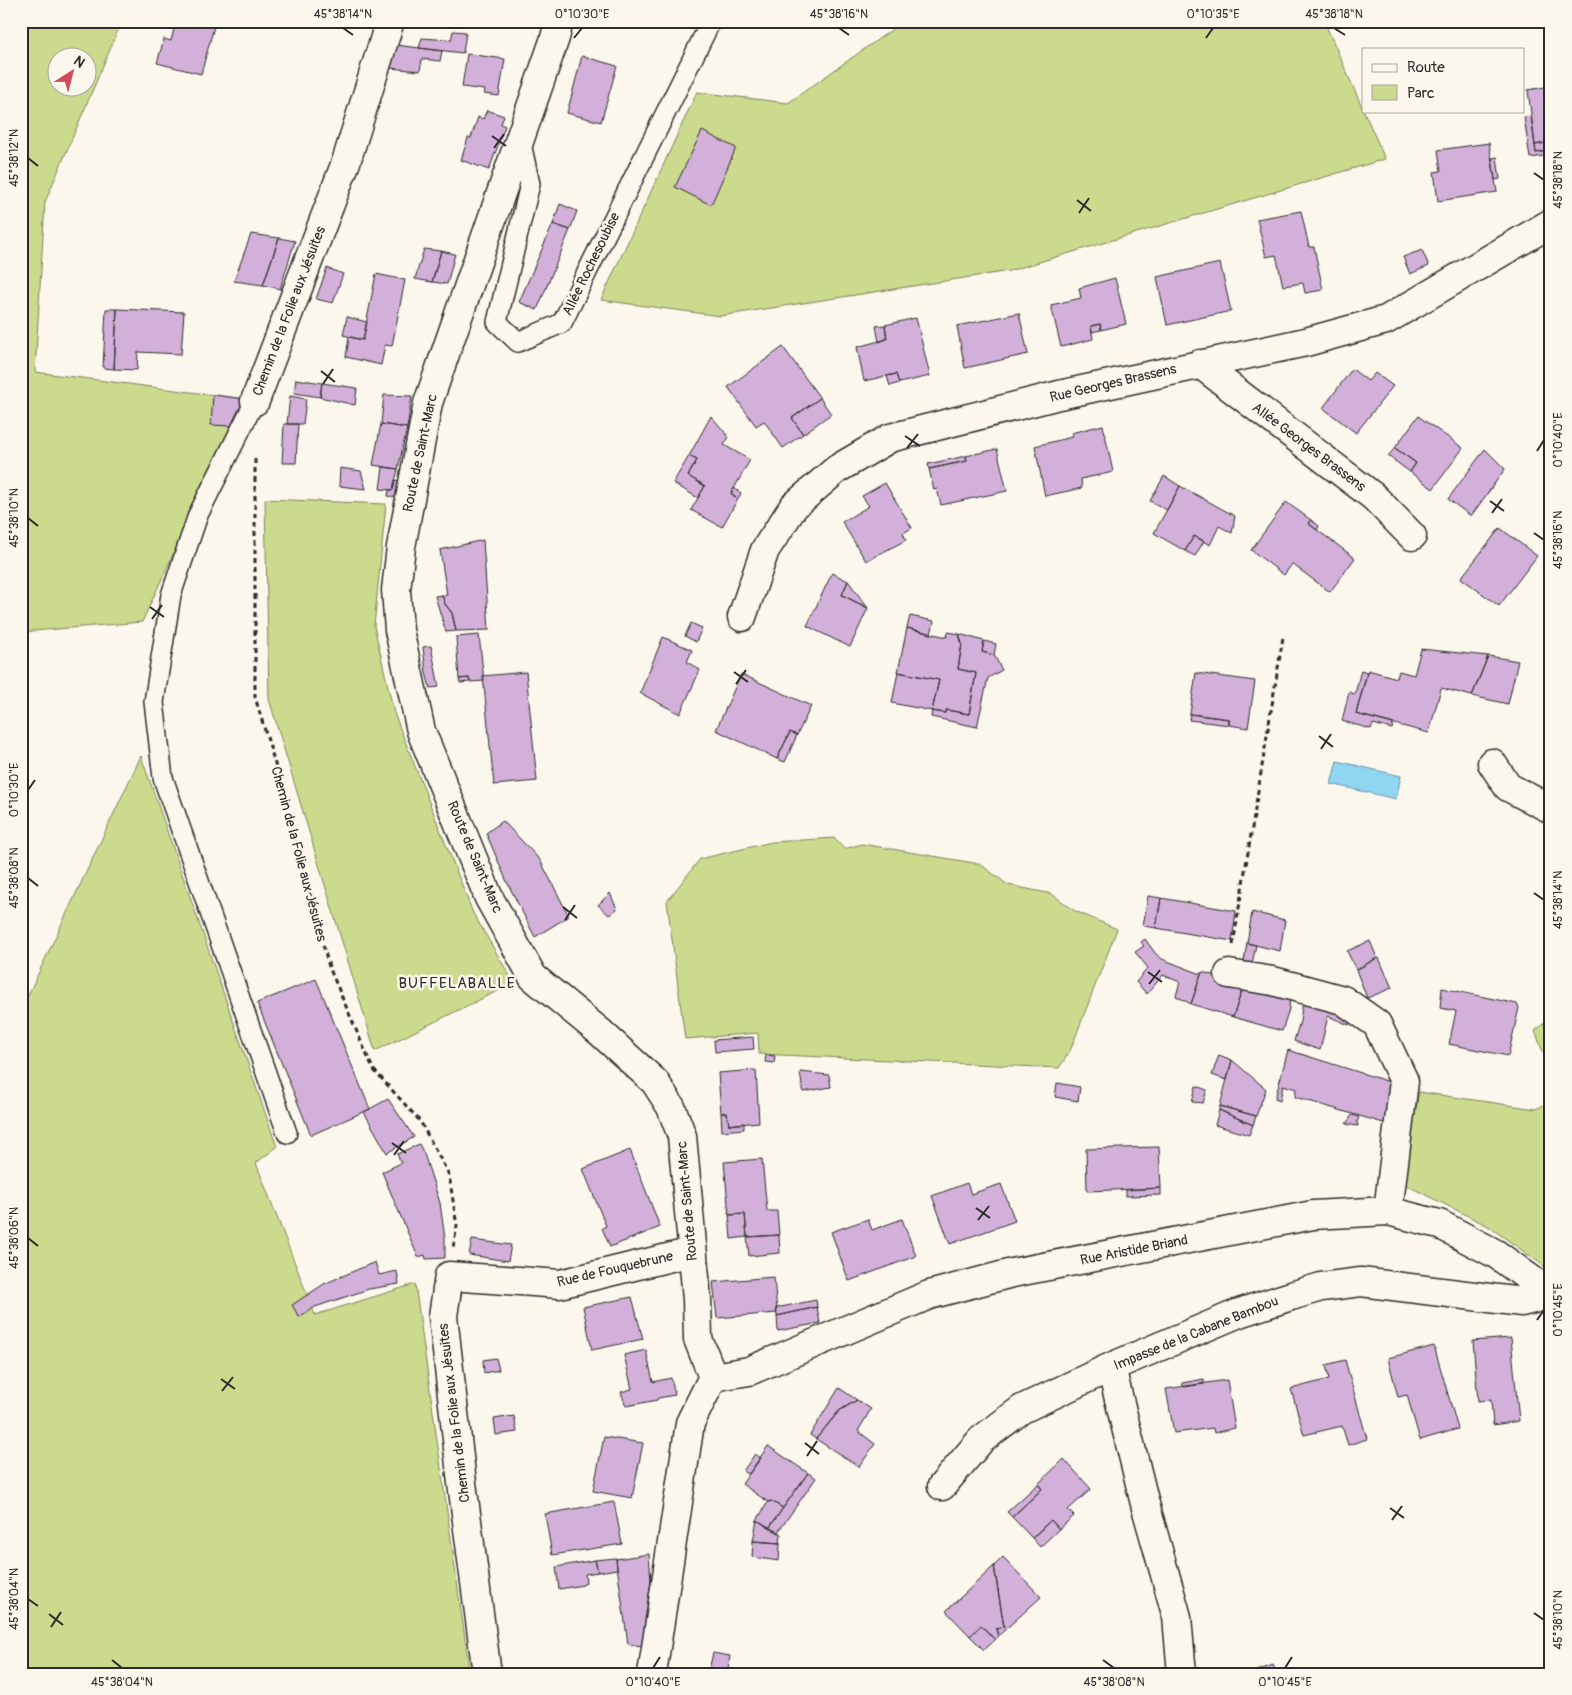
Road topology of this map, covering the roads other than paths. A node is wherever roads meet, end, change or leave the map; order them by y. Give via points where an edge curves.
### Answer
1 (390, 21) edge
2 (560, 21) edge
3 (711, 21) edge
4 (520, 139) junction
5 (1551, 223) edge
6 (1200, 364) junction
7 (255, 401) joint
8 (1412, 536) dead end
9 (742, 617) dead end
10 (1492, 763) dead end
11 (1551, 809) edge
12 (1229, 974) road end
13 (288, 1133) dead end
14 (1388, 1211) junction
15 (692, 1252) junction
16 (449, 1276) joint
17 (1547, 1291) edge
18 (1111, 1367) junction
19 (713, 1376) junction
20 (942, 1486) dead end
21 (487, 1674) edge
22 (652, 1674) edge
23 (1182, 1674) edge

1 - 7 street, Chemin de la Folie aux Jésuites via 346,162
2 - 4 street, Route de Saint-Marc
3 - 4 lane, Allée Rochesoubise via 562,323 518,342 497,322 530,184
4 - 15 street, Route de Saint-Marc via 428,403 401,547 396,590 399,630 421,731 489,898 533,976 655,1082 671,1107 682,1136
5 - 6 street, Rue Georges Brassens via 1386,320 1306,342
6 - 8 street, Allée Georges Brassens via 1374,497
6 - 9 street, Rue Georges Brassens via 1059,394 890,438 837,469 794,506 766,550
7 - 13 lane via 198,515 170,595 154,702 163,778
10 - 11 street via 1508,787
12 - 14 street via 1273,981 1343,1000 1376,1024 1404,1081
14 - 17 street, Rue Aristide Briand via 1439,1224 1496,1254
14 - 19 street, Rue Aristide Briand via 1314,1216 1012,1273 929,1295 749,1371
15 - 16 street, Rue de Fouquebrune via 560,1284
15 - 19 street, Route de Saint-Marc via 698,1339
16 - 21 street, Chemin de la Folie aux Jésuites via 443,1316
17 - 18 street, Impasse de la Cabane Bambou via 1522,1302 1360,1282 1321,1287 1239,1313
18 - 20 street, Impasse de la Cabane Bambou via 1022,1409 980,1440
18 - 23 street via 1177,1617
19 - 22 street via 690,1423

